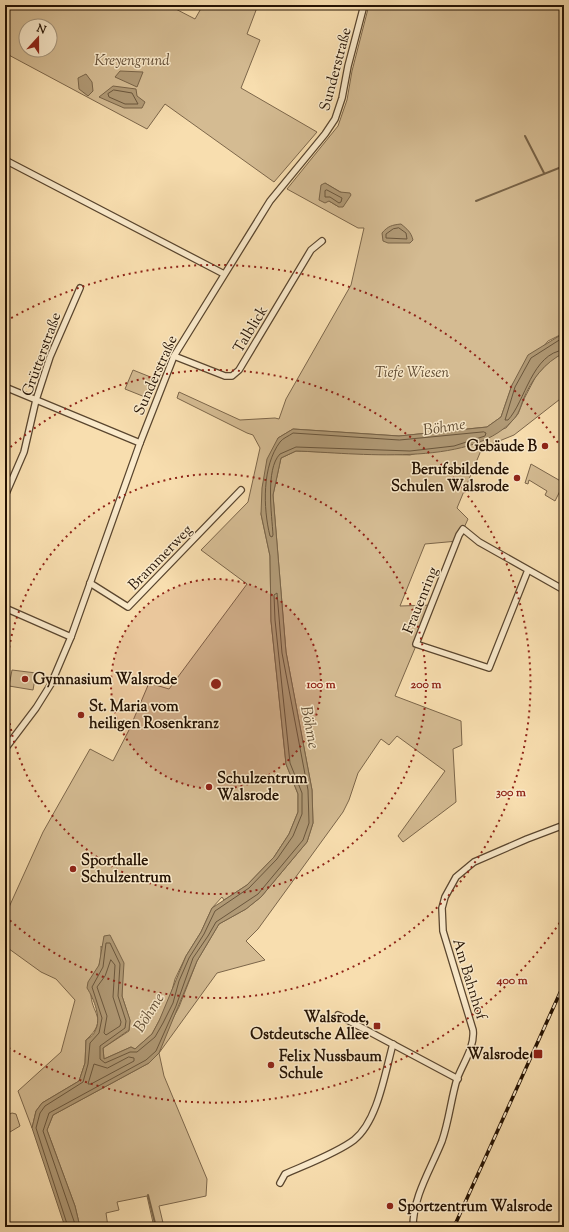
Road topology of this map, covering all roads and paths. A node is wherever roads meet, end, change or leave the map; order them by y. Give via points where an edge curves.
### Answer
1 (364, 5) edge
2 (5, 160) edge
3 (322, 241) dead end
4 (224, 274) junction
5 (80, 288) dead end
6 (174, 356) junction
7 (5, 387) edge
8 (36, 400) junction
9 (140, 443) junction
10 (241, 490) dead end
11 (5, 496) edge
12 (528, 570) junction
13 (90, 583) junction
14 (564, 590) edge
15 (5, 608) edge
16 (71, 637) junction
17 (5, 749) edge
18 (564, 825) edge
19 (338, 1015) dead end
20 (393, 1044) junction
21 (458, 1079) junction
22 (280, 1183) dead end
23 (414, 1227) edge

1 - 4 street, Sunderstraße via 335,119 270,201
2 - 4 street
3 - 6 street, Talblick via 311,250 239,370 232,376 225,376
4 - 6 street, Sunderstraße
5 - 8 street, Grütterstraße via 50,357
6 - 9 street, Sunderstraße
7 - 8 street
8 - 9 street
8 - 11 street, Grütterstraße via 24,452
9 - 13 street, Sunderstraße
10 - 13 street, Brammerweg via 128,607
12 - 12 street, Frauenring via 479,542 463,529 416,644 489,668
12 - 14 street
13 - 16 street, Sunderstraße
15 - 16 street
16 - 17 street, Sunderstraße via 51,684
18 - 21 street, Am Bahnhof via 474,862 456,877 445,897 442,908 443,930 474,1034
19 - 20 street
20 - 21 street
20 - 22 street via 376,1105 364,1130 345,1146 285,1174
21 - 23 street, Am Bahnhof via 442,1141 420,1192 415,1209

